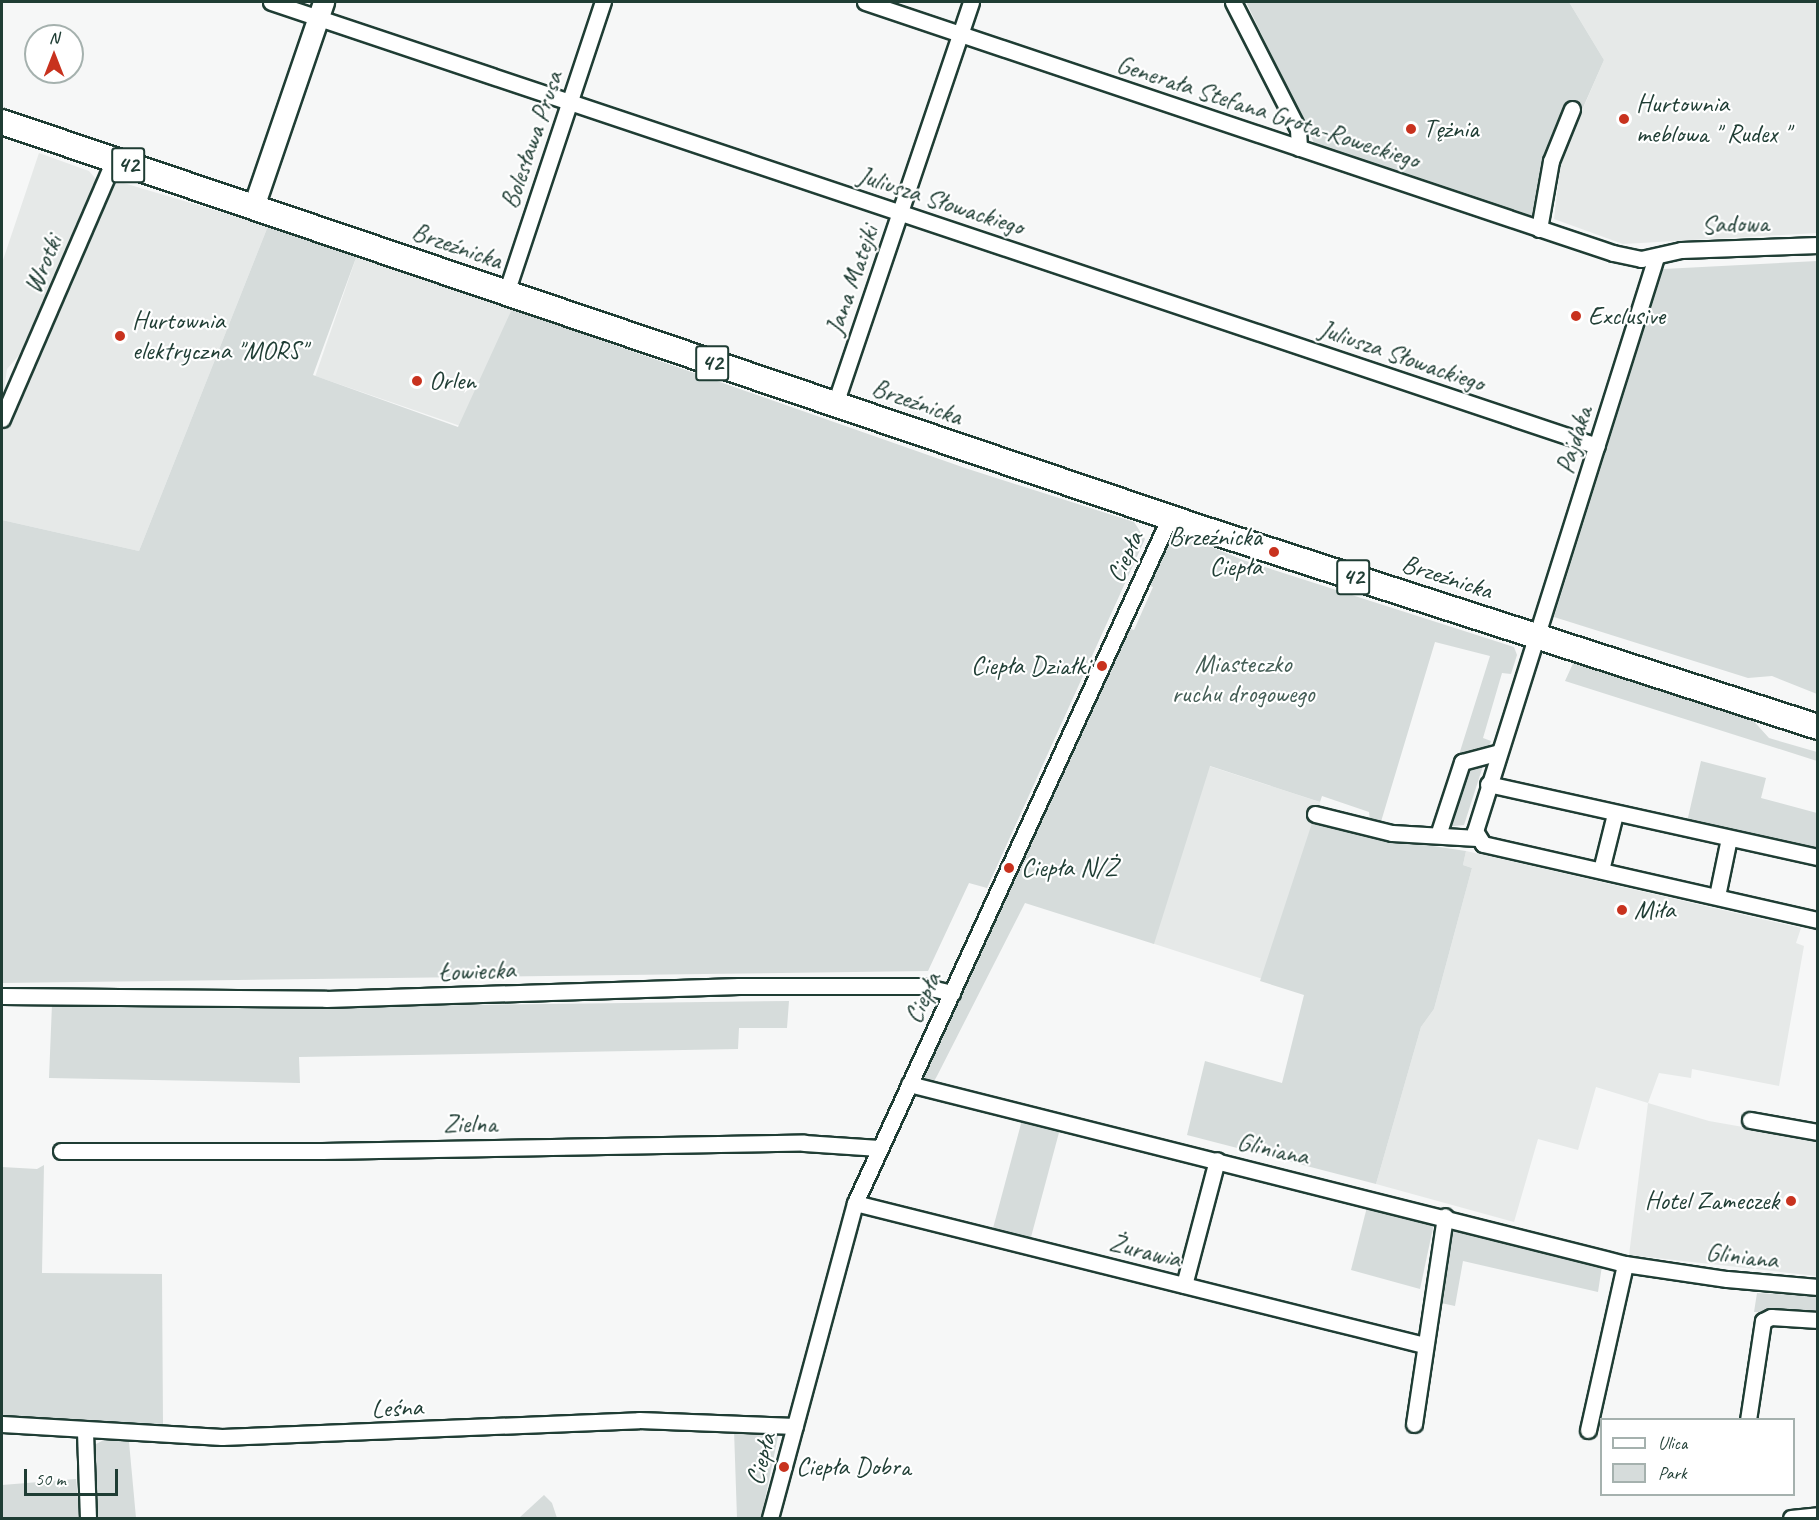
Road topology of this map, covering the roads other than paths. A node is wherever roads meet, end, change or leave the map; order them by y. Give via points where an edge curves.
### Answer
1 (271, 2) edge
2 (603, 2) edge
3 (866, 2) edge
4 (972, 2) edge
5 (1233, 2) edge
6 (321, 9) edge
7 (961, 33) junction
8 (570, 102) junction
9 (1572, 109) dead end
10 (2, 122) edge
11 (1299, 148) junction
12 (114, 160) junction
13 (254, 207) junction
14 (900, 213) junction
15 (1539, 229) junction
16 (1818, 245) edge
17 (1656, 257) junction
18 (506, 293) junction
19 (835, 405) junction
20 (2, 419) edge
21 (1597, 446) junction
22 (1170, 517) junction
23 (1536, 636) junction
24 (1818, 728) edge
25 (1499, 752) junction
26 (1488, 784) junction
27 (1315, 814) dead end
28 (1615, 814) junction
29 (1438, 835) junction
30 (1477, 838) junction
31 (1729, 838) junction
32 (1818, 857) edge
33 (1601, 870) junction
34 (1717, 897) junction
35 (1818, 920) edge
36 (952, 993) junction
37 (2, 996) edge
38 (909, 1084) junction
39 (1750, 1120) dead end
40 (1818, 1132) edge
41 (879, 1148) junction
42 (61, 1150) dead end
43 (1217, 1160) junction
44 (855, 1203) junction
45 (1445, 1216) junction
46 (1625, 1264) junction
47 (1184, 1285) junction
48 (1818, 1287) edge
49 (1818, 1320) edge
50 (1424, 1345) junction
51 (1748, 1418) edge
52 (2, 1424) edge
53 (1414, 1424) dead end
54 (795, 1426) junction
55 (1588, 1430) dead end
56 (85, 1432) junction
57 (1818, 1515) edge
58 (88, 1518) edge
59 (770, 1518) edge
60 (1791, 1518) edge

1 - 6 street, Juliusza Słowackiego
2 - 8 street, Bolesława Prusa
3 - 7 street, Generała Stefana Grota-Roweckiego
4 - 7 street, Jana Matejki
5 - 11 street via 1298,129
6 - 8 street, Juliusza Słowackiego
6 - 13 street
7 - 11 street, Generała Stefana Grota-Roweckiego
7 - 14 street, Jana Matejki
8 - 14 street, Juliusza Słowackiego
8 - 18 street, Bolesława Prusa
9 - 15 street via 1551,161
10 - 12 main road, Brzeźnicka / 42
11 - 15 street, Generała Stefana Grota-Roweckiego
12 - 13 main road, Brzeźnicka / 42
12 - 20 street, Wrotki
13 - 18 main road, Brzeźnicka / 42
14 - 19 street, Jana Matejki
14 - 21 street, Juliusza Słowackiego
15 - 17 street, Generała Stefana Grota-Roweckiego via 1620,255
16 - 17 street, Sadowa via 1681,250
17 - 21 street, Pajdaka
18 - 19 main road, Brzeźnicka / 42
19 - 22 main road, Brzeźnicka / 42
21 - 23 street, Pajdaka
22 - 23 main road, Brzeźnicka / 42
22 - 36 street, Ciepła
23 - 24 main road, Brzeźnicka / 42
23 - 25 street
25 - 26 street
25 - 29 street via 1462,762
26 - 28 street
26 - 30 street via 1475,826
27 - 29 street via 1392,832
28 - 31 street
28 - 33 street
29 - 30 street
30 - 33 street via 1484,844
31 - 32 street
31 - 34 street
33 - 34 street
34 - 35 street
36 - 37 street, Łowiecka via 922,986 739,986 326,999
36 - 38 street, Ciepła
38 - 41 street, Ciepła
38 - 43 street, Gliniana
39 - 40 street
41 - 42 street, Zielna via 804,1143 322,1151
41 - 44 street, Ciepła
43 - 45 street, Gliniana
43 - 47 street
44 - 47 street, Żurawia
44 - 54 street, Ciepła
45 - 46 street, Gliniana
45 - 50 street
46 - 48 street, Gliniana
46 - 55 street
47 - 50 street, Żurawia
49 - 51 street via 1771,1317 1763,1321
50 - 53 street
52 - 56 street, Leśna
54 - 56 street, Leśna via 639,1420 222,1437
54 - 59 street, Ciepła
56 - 58 street
57 - 60 street

